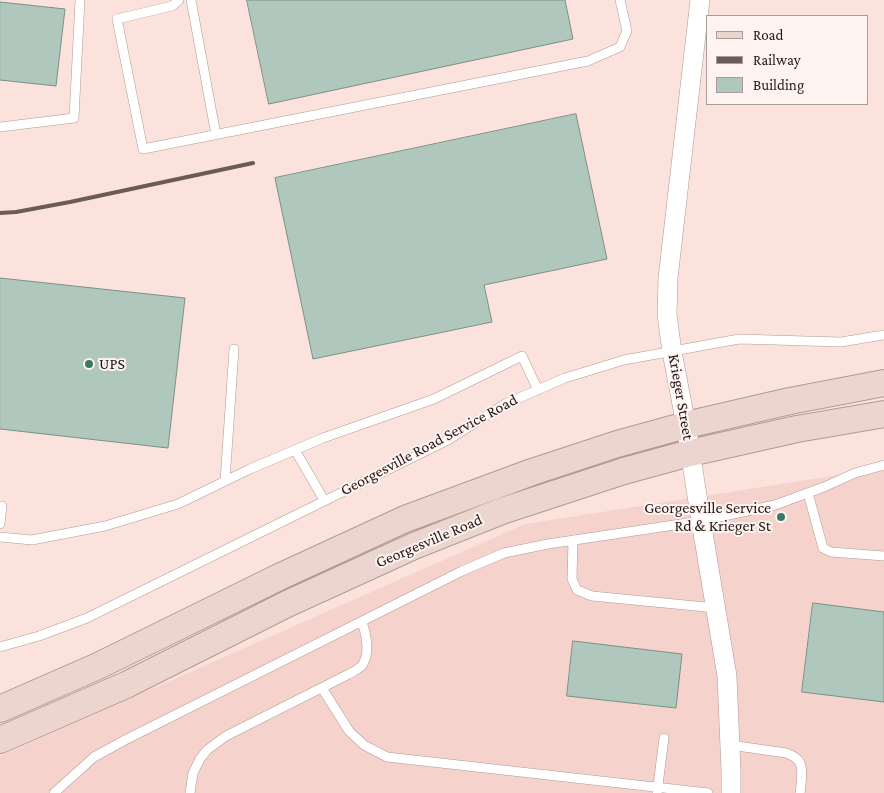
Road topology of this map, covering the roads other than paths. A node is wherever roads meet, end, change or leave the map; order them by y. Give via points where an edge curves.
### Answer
1 (80, 0) edge
2 (179, 0) edge
3 (191, 0) edge
4 (620, 0) edge
5 (700, 0) edge
6 (0, 127) edge
7 (216, 135) junction
8 (884, 335) edge
9 (234, 349) dead end
10 (672, 352) junction
11 (884, 382) edge
12 (538, 390) junction
13 (884, 414) edge
14 (686, 425) junction
15 (295, 450) junction
16 (690, 453) junction
17 (884, 464) edge
18 (224, 481) junction
19 (808, 493) junction
20 (324, 500) junction
21 (0, 506) edge
22 (701, 521) junction
23 (0, 524) edge
24 (0, 537) edge
25 (572, 540) junction
26 (884, 556) edge
27 (716, 608) junction
28 (362, 622) junction
29 (0, 647) edge
30 (322, 688) junction
31 (0, 709) edge
32 (664, 738) dead end
33 (0, 740) edge
34 (730, 745) junction
35 (657, 790) edge
36 (54, 793) edge
37 (190, 793) edge
38 (708, 793) edge
39 (731, 793) edge
40 (800, 793) edge

1 - 6 lane via 74,118
2 - 7 lane via 172,6 118,19 143,149
3 - 7 lane
4 - 7 lane via 627,31 620,48 588,61
5 - 10 street, Krieger Street via 668,278 667,314
8 - 10 lane, Georgesville Road Service Road via 841,342 739,340
9 - 18 lane
10 - 12 lane, Georgesville Road Service Road via 624,360
10 - 14 street, Krieger Street
11 - 14 main road, Georgesville Road
12 - 15 lane via 522,356 434,399
12 - 20 lane, Georgesville Road Service Road via 505,404 448,440
13 - 16 main road, Georgesville Road
14 - 16 street, Krieger Street
14 - 31 main road, Georgesville Road via 532,472 405,519 279,576 98,666
15 - 18 lane
15 - 20 lane
16 - 22 street, Krieger Street
16 - 33 main road, Georgesville Road via 524,503 414,546 288,604 126,685
17 - 19 lane
18 - 24 lane via 178,504 105,526 32,540
19 - 22 lane via 776,505
19 - 26 lane via 823,548 831,552
20 - 29 lane, Georgesville Road Service Road via 87,618
21 - 23 lane
22 - 25 lane
22 - 27 street, Krieger Street
25 - 27 lane via 572,579 577,590 592,596
25 - 28 lane via 504,553
27 - 34 street, Krieger Street via 727,676
28 - 30 lane via 367,646 362,666
28 - 36 lane via 94,757
30 - 35 lane via 349,730 364,745 387,756
30 - 37 lane via 226,736 207,750 193,773
32 - 35 lane
34 - 39 street, Krieger Street
34 - 40 lane via 793,756 800,763
35 - 38 lane

